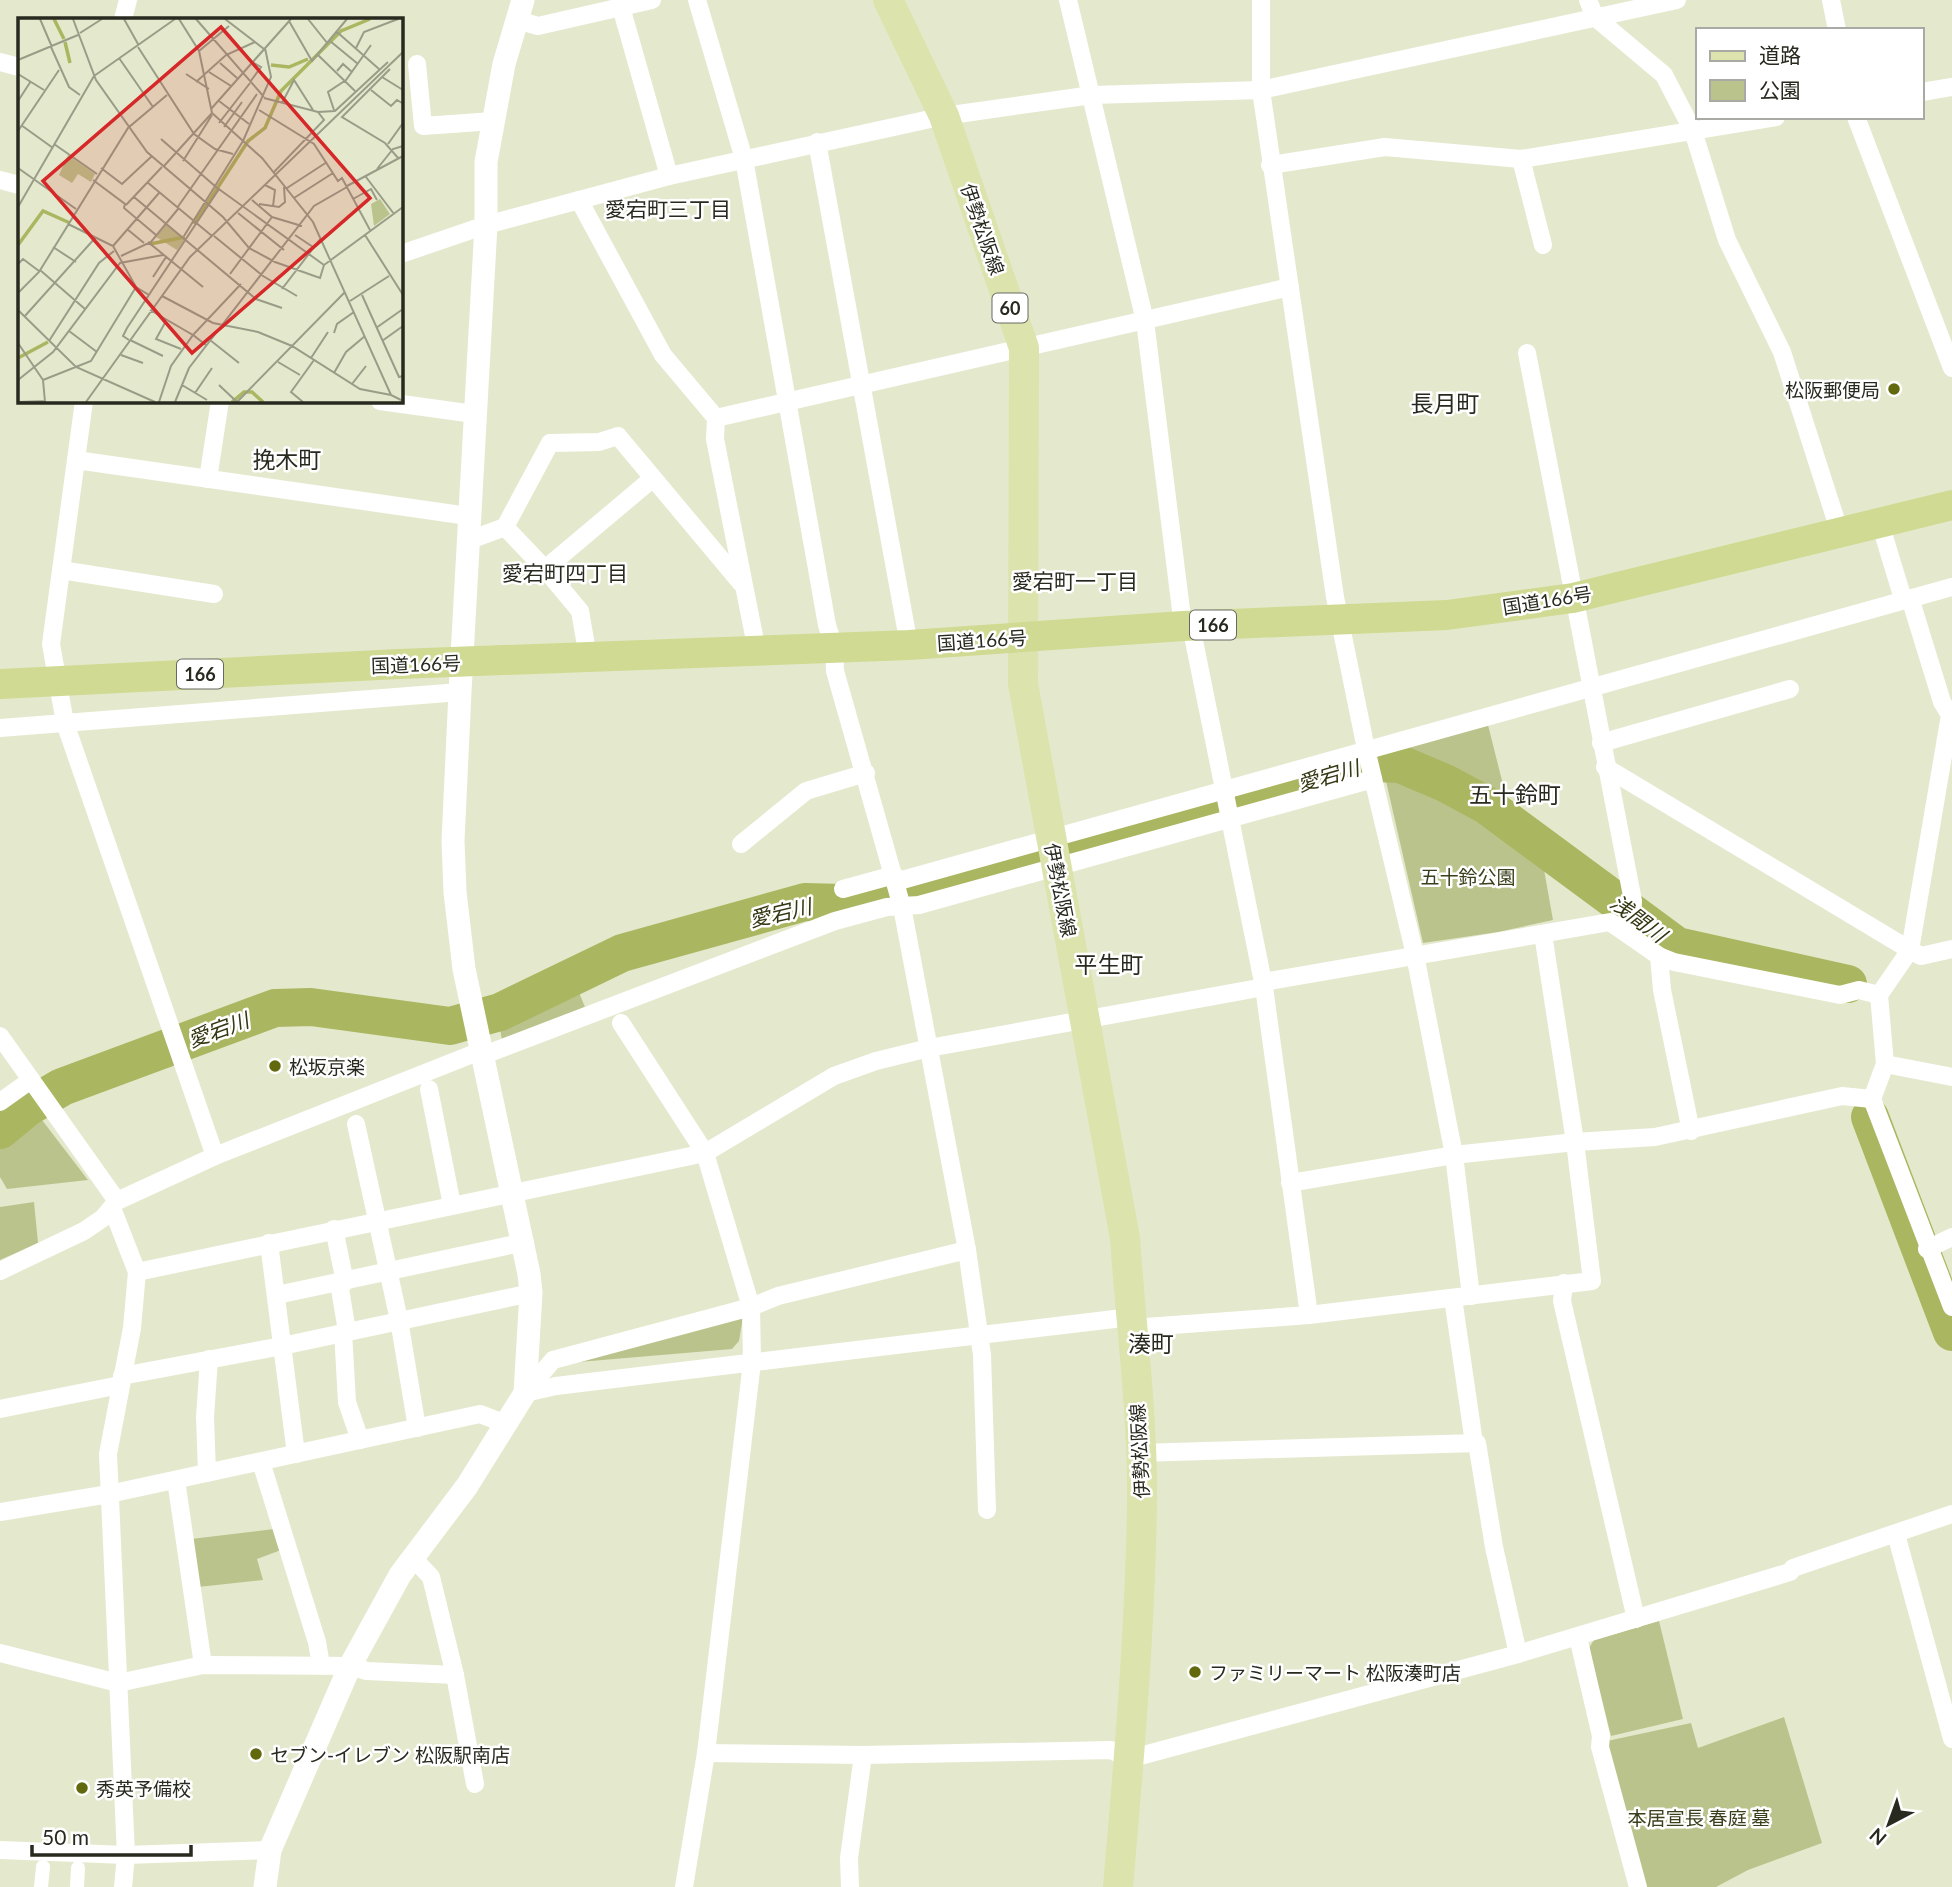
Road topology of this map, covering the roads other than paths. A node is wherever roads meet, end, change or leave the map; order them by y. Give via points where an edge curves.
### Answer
1 (128, 0) edge
2 (652, 0) edge
3 (697, 0) edge
4 (888, 0) edge
5 (1068, 0) edge
6 (1261, 0) edge
7 (1588, 0) edge
8 (1677, 0) edge
9 (1831, 0) edge
10 (621, 7) junction
11 (520, 10) edge
12 (1595, 17) junction
13 (123, 18) edge
14 (1837, 28) edge
15 (0, 62) edge
16 (417, 64) dead end
17 (18, 67) edge
18 (1952, 87) edge
19 (1261, 90) junction
20 (1924, 92) edge
21 (1092, 95) junction
22 (944, 116) junction
23 (1764, 119) edge
24 (1857, 119) edge
25 (493, 121) junction
26 (1693, 131) junction
27 (817, 142) junction
28 (744, 159) junction
29 (1521, 159) junction
30 (1270, 165) junction
31 (669, 176) junction
32 (0, 180) edge
33 (18, 185) edge
34 (579, 200) junction
35 (486, 225) junction
36 (1543, 245) dead end
37 (402, 254) edge
38 (1290, 287) junction
39 (1145, 321) junction
40 (1949, 344) edge
41 (1024, 348) junction
42 (1527, 353) dead end
43 (1952, 368) edge
44 (863, 384) junction
45 (788, 401) junction
46 (84, 402) edge
47 (220, 402) edge
48 (387, 402) edge
49 (474, 414) junction
50 (716, 418) junction
51 (76, 460) junction
52 (208, 479) junction
53 (652, 479) junction
54 (1952, 505) edge
55 (468, 516) junction
56 (1880, 523) junction
57 (505, 527) junction
58 (1840, 533) junction
59 (467, 541) junction
60 (545, 569) junction
61 (61, 570) junction
62 (741, 583) junction
63 (1952, 587) edge
64 (214, 594) dead end
65 (1573, 598) junction
66 (1907, 598) junction
67 (1340, 619) junction
68 (1187, 626) junction
69 (1023, 638) junction
70 (909, 645) junction
71 (834, 647) junction
72 (757, 651) junction
73 (588, 657) junction
74 (462, 662) junction
75 (0, 684) edge
76 (1590, 686) junction
77 (1790, 689) dead end
78 (460, 692) junction
79 (1951, 715) edge
80 (65, 723) junction
81 (0, 728) edge
82 (1601, 743) junction
83 (1367, 752) junction
84 (1605, 767) junction
85 (866, 774) junction
86 (1373, 779) junction
87 (1223, 789) junction
88 (1229, 817) junction
89 (741, 844) dead end
90 (1054, 852) junction
91 (843, 889) dead end
92 (898, 890) junction
93 (1544, 934) junction
94 (1631, 935) junction
95 (1952, 949) edge
96 (1910, 950) junction
97 (1415, 956) junction
98 (1659, 956) junction
99 (1263, 985) junction
100 (1879, 995) junction
101 (1084, 1019) junction
102 (621, 1023) dead end
103 (0, 1036) edge
104 (482, 1046) junction
105 (929, 1048) junction
106 (1885, 1064) junction
107 (1952, 1077) edge
108 (34, 1085) junction
109 (429, 1089) dead end
110 (1872, 1099) junction
111 (0, 1102) edge
112 (356, 1124) dead end
113 (1690, 1131) junction
114 (1575, 1142) junction
115 (705, 1153) junction
116 (1454, 1155) junction
117 (215, 1156) junction
118 (1290, 1183) junction
119 (512, 1192) junction
120 (114, 1204) junction
121 (452, 1205) junction
122 (377, 1220) junction
123 (334, 1229) junction
124 (1952, 1237) edge
125 (525, 1242) junction
126 (269, 1243) junction
127 (1927, 1249) junction
128 (967, 1250) junction
129 (0, 1271) edge
130 (137, 1272) junction
131 (388, 1273) junction
132 (342, 1283) junction
133 (1564, 1283) junction
134 (531, 1293) junction
135 (277, 1295) junction
136 (1462, 1297) junction
137 (751, 1307) junction
138 (1952, 1307) edge
139 (1309, 1315) junction
140 (399, 1320) junction
141 (1131, 1322) junction
142 (345, 1331) junction
143 (980, 1334) junction
144 (282, 1346) junction
145 (209, 1359) junction
146 (752, 1362) junction
147 (121, 1380) junction
148 (525, 1393) junction
149 (0, 1409) edge
150 (506, 1424) junction
151 (417, 1428) junction
152 (360, 1440) junction
153 (1474, 1443) junction
154 (1139, 1453) junction
155 (296, 1454) junction
156 (261, 1462) junction
157 (207, 1473) junction
158 (176, 1480) junction
159 (109, 1494) junction
160 (2, 1509) edge
161 (987, 1510) dead end
162 (1952, 1514) edge
163 (1896, 1534) junction
164 (413, 1558) junction
165 (1636, 1619) junction
166 (1578, 1637) junction
167 (0, 1653) edge
168 (1518, 1654) junction
169 (203, 1665) junction
170 (321, 1665) junction
171 (350, 1666) junction
172 (455, 1675) junction
173 (118, 1683) junction
174 (1952, 1739) edge
175 (706, 1753) junction
176 (863, 1755) junction
177 (1129, 1759) junction
178 (475, 1784) dead end
179 (0, 1850) edge
180 (270, 1850) junction
181 (126, 1856) junction
182 (43, 1867) dead end
183 (78, 1868) dead end
184 (41, 1887) edge
185 (77, 1887) edge
186 (123, 1887) edge
187 (265, 1887) edge
188 (684, 1887) edge
189 (850, 1887) edge
190 (1118, 1887) edge
191 (1638, 1887) edge

1 - 13 street
2 - 10 street
3 - 28 street
4 - 22 main road, 伊勢松阪線 / 60
5 - 21 street
6 - 19 street
7 - 12 street
8 - 12 street
9 - 14 street
10 - 11 street via 538,26
10 - 31 street
11 - 25 street
12 - 19 street
12 - 26 street via 1664,75
15 - 17 street
16 - 25 street via 423,126
18 - 20 street
19 - 21 street
19 - 30 street
21 - 22 street
21 - 39 street
22 - 27 street
22 - 41 main road, 伊勢松阪線 / 60
23 - 26 street
24 - 40 street
25 - 35 street via 486,162
26 - 29 street
26 - 58 street via 1727,240 1782,352
27 - 28 street
27 - 44 street
28 - 31 street
28 - 45 street
29 - 30 street via 1385,147
29 - 36 street
30 - 38 street
31 - 34 street
32 - 33 street
34 - 35 street
34 - 50 street via 663,355
35 - 37 street
35 - 49 street
38 - 39 street
38 - 67 street
39 - 41 street
39 - 68 street
40 - 43 street
41 - 44 street
41 - 69 main road, 伊勢松阪線 / 60
42 - 65 street
44 - 45 street
44 - 70 street
45 - 50 street
45 - 71 street
46 - 51 street
47 - 52 street
48 - 49 street
49 - 55 street
50 - 62 street via 715,439
51 - 52 street
51 - 61 street
52 - 55 street
53 - 57 street via 618,436 599,442 550,443
53 - 60 street
53 - 62 street
54 - 56 highway, 国道166号 / 166
55 - 59 street
56 - 58 highway, 国道166号 / 166
56 - 66 street
57 - 59 street
57 - 60 street
58 - 65 highway, 国道166号 / 166
59 - 74 street
60 - 73 street via 580,611
61 - 64 street
61 - 80 street via 51,644
62 - 72 street
63 - 66 street
65 - 67 highway, 国道166号 / 166 via 1447,615
65 - 76 street
66 - 76 street
66 - 79 street via 1942,702
67 - 68 highway, 国道166号 / 166
67 - 83 street
68 - 69 highway, 国道166号 / 166
68 - 87 street
69 - 70 highway, 国道166号 / 166
69 - 90 main road, 伊勢松阪線 / 60 via 1023,684
70 - 71 highway, 国道166号 / 166
71 - 72 highway, 国道166号 / 166
71 - 85 street via 835,671
72 - 73 highway, 国道166号 / 166
73 - 74 highway, 国道166号 / 166
74 - 75 highway, 国道166号 / 166
74 - 78 street
76 - 82 street
76 - 83 street
77 - 82 street
78 - 80 street
78 - 104 street via 455,892 464,969
79 - 96 street
80 - 81 street
80 - 117 street
82 - 84 street
83 - 86 street
83 - 87 street
84 - 94 street via 1633,901
84 - 96 street
85 - 89 street via 806,791
85 - 92 street
86 - 88 street
86 - 97 street
87 - 88 street
87 - 90 street
88 - 90 street
88 - 99 street
90 - 92 street
90 - 92 street
90 - 101 main road, 伊勢松阪線 / 60
91 - 92 street
92 - 104 street via 835,921
92 - 105 street
93 - 94 street via 1610,922
93 - 97 street
93 - 114 street
94 - 98 street
95 - 96 street via 1921,956
96 - 100 street
97 - 99 street
97 - 116 street
98 - 100 street via 1840,995 1859,990
98 - 113 street
99 - 101 street
99 - 118 street
100 - 106 street
101 - 105 street
101 - 141 main road, 伊勢松阪線 / 60 via 1125,1238
102 - 115 street
103 - 108 street
104 - 117 street
104 - 119 street
105 - 115 street via 834,1076
105 - 128 street
106 - 107 street
106 - 110 street
108 - 111 street
108 - 120 street
109 - 121 street
110 - 113 street via 1842,1096
110 - 127 street
112 - 122 street
113 - 114 street via 1655,1138
114 - 116 street
114 - 133 street via 1592,1280
115 - 119 street
115 - 137 street
116 - 118 street
116 - 136 street
117 - 120 street
118 - 139 street
119 - 121 street
119 - 125 street
120 - 129 street via 84,1231
120 - 130 street
121 - 122 street
122 - 123 street
122 - 131 street
123 - 126 street
123 - 132 street
124 - 127 street
125 - 131 street
125 - 134 street
126 - 130 street
126 - 135 street
127 - 138 street
128 - 137 street via 803,1289
128 - 143 street
130 - 147 street
131 - 132 street
131 - 140 street
132 - 135 street
132 - 142 street
133 - 136 street
133 - 165 street via 1562,1300
134 - 140 street
134 - 148 street
135 - 144 street
136 - 139 street
136 - 153 street
137 - 146 street
137 - 148 street via 553,1360
139 - 141 street
140 - 142 street
140 - 151 street
141 - 143 street
141 - 154 main road, 伊勢松阪線 / 60
142 - 144 street
142 - 152 street via 347,1402
143 - 146 street
143 - 161 street
144 - 145 street
144 - 155 street
145 - 147 street
145 - 157 street
146 - 148 street
146 - 175 street
147 - 149 street
147 - 159 street via 108,1454
148 - 150 street
150 - 151 street via 480,1414
150 - 164 street
151 - 152 street
152 - 155 street
153 - 154 street
153 - 168 street
154 - 177 main road, 伊勢松阪線 / 60 via 1142,1502
155 - 156 street
156 - 157 street
156 - 170 street
157 - 158 street
158 - 159 street
158 - 169 street
159 - 160 street
159 - 173 street
162 - 163 street
163 - 165 street
163 - 174 street
164 - 171 street
164 - 172 street via 431,1577
165 - 166 street
166 - 168 street
166 - 191 street via 1600,1747
167 - 173 street
168 - 177 street
169 - 170 street
169 - 173 street
170 - 171 street
171 - 172 street via 367,1671
171 - 180 street
172 - 178 street
173 - 181 street
175 - 176 street
175 - 188 street
176 - 177 street via 1111,1750
176 - 189 street via 849,1858
177 - 190 main road, 伊勢松阪線 / 60
179 - 181 street
180 - 181 street
180 - 187 street
181 - 186 street
182 - 184 street
183 - 185 street

